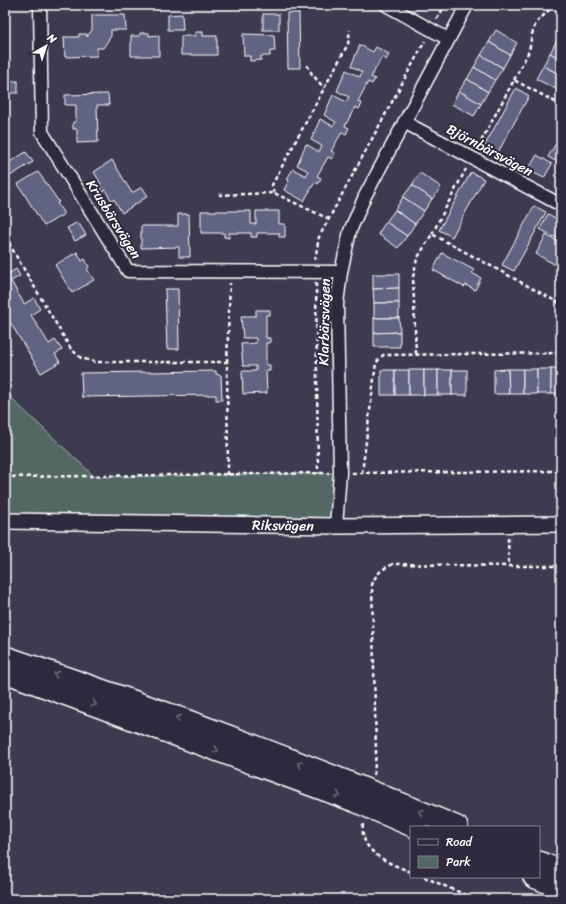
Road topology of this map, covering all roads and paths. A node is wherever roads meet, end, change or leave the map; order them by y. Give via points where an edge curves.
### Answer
1 (40, 5) edge
2 (386, 5) edge
3 (467, 5) edge
4 (554, 5) edge
5 (350, 30) dead end
6 (448, 39) junction
7 (307, 65) dead end
8 (514, 80) junction
9 (324, 88) junction
10 (561, 105) edge
11 (404, 122) junction
12 (472, 158) junction
13 (274, 193) junction
14 (219, 195) dead end
15 (561, 205) edge
16 (329, 219) dead end
17 (432, 234) junction
18 (5, 237) edge
19 (230, 271) junction
20 (341, 272) junction
21 (561, 304) edge
22 (561, 353) edge
23 (416, 354) junction
24 (226, 362) junction
25 (561, 471) edge
26 (340, 473) junction
27 (362, 473) junction
28 (228, 475) junction
29 (5, 477) edge
30 (5, 521) edge
31 (561, 524) edge
32 (507, 525) junction
33 (336, 526) junction
34 (509, 566) junction
35 (561, 566) edge
36 (5, 657) edge
37 (5, 672) edge
38 (373, 783) dead end
39 (363, 821) dead end
40 (413, 826) edge
41 (455, 826) edge
42 (540, 862) edge
43 (561, 871) edge
44 (410, 872) edge
45 (426, 878) edge
46 (536, 878) edge
47 (561, 888) edge
48 (475, 899) edge

1 - 19 street, Krusbärsvägen via 42,132 128,271
2 - 6 street
3 - 6 street, Klarbärsvägen
4 - 8 path via 536,23 529,51
5 - 9 path via 348,44
6 - 11 street, Klarbärsvägen
7 - 9 path
8 - 10 path
8 - 12 path
9 - 13 path via 272,185
11 - 12 street, Björnbärsvägen
11 - 20 street, Klarbärsvägen via 365,196 350,231
12 - 15 street, Björnbärsvägen
12 - 17 path
13 - 14 path
13 - 16 path
17 - 21 path
17 - 23 path via 417,259 413,277
18 - 24 path via 71,349 81,358 95,362
19 - 20 street, Krusbärsvägen
19 - 24 path
20 - 26 street, Klarbärsvägen via 337,304
22 - 23 path
23 - 27 path via 383,355 376,363
24 - 28 path
25 - 27 path
26 - 27 path
26 - 28 path
26 - 33 street, Klarbärsvägen
28 - 29 path
30 - 33 street, Riksvägen
31 - 32 street, Riksvägen
32 - 33 street, Riksvägen
32 - 34 path
34 - 35 path
34 - 38 path via 393,564 380,570 374,578 372,585 376,752
41 -> 36 highway via 361,786
37 -> 40 highway via 350,800
39 - 44 path via 364,839 371,850 385,861
42 - 43 highway
45 - 48 path
46 - 47 highway

